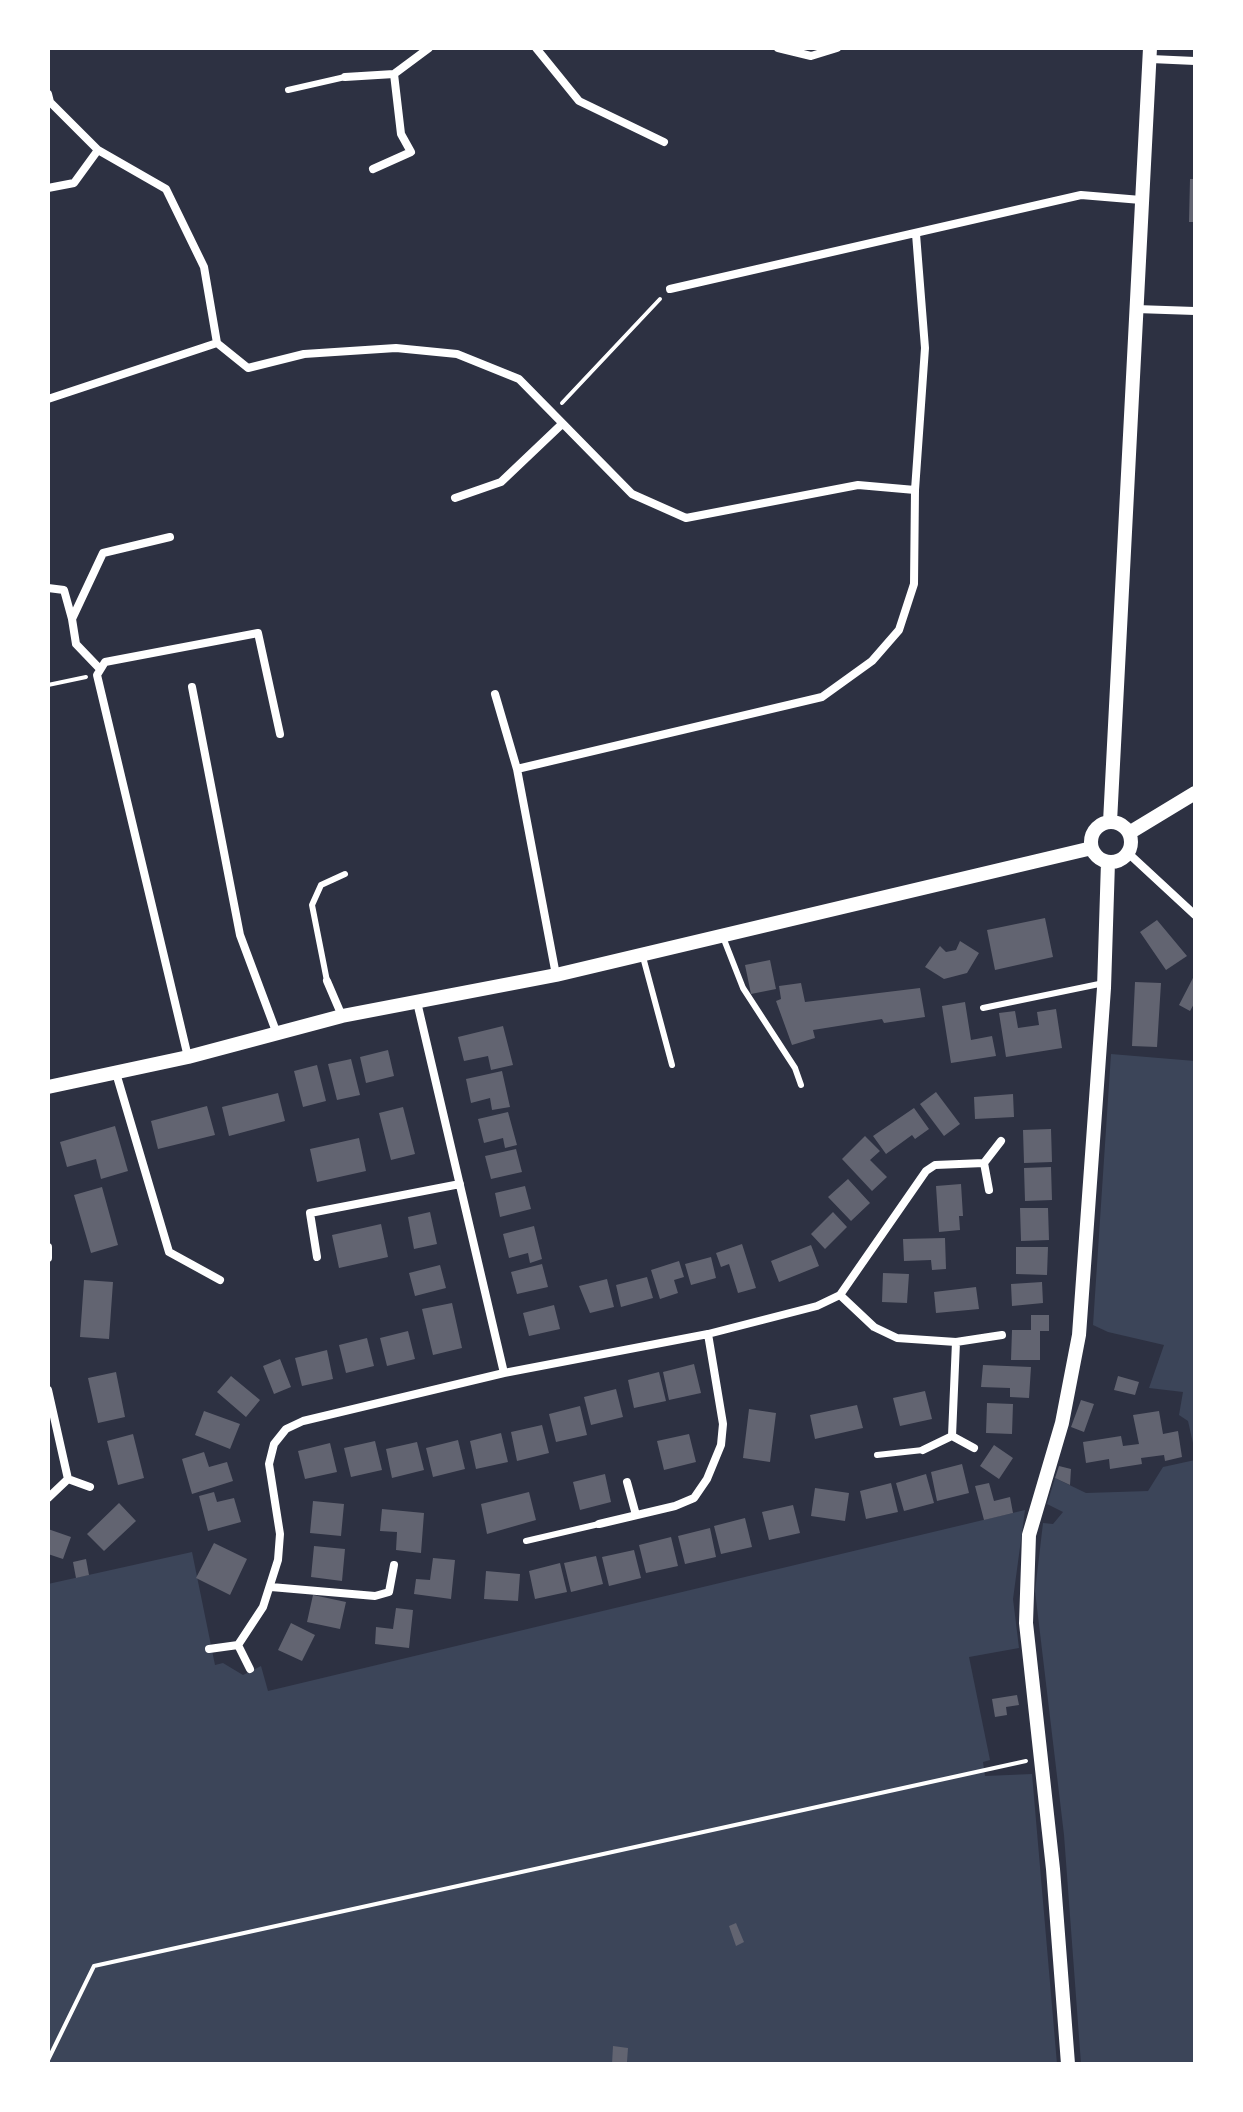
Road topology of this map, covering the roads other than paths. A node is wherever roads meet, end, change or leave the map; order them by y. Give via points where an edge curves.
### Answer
1 (429, 48) edge
2 (536, 48) edge
3 (778, 48) edge
4 (837, 48) edge
5 (1151, 53) edge
6 (1195, 61) edge
7 (394, 74) junction
8 (345, 77) joint
9 (288, 90) dead end
10 (48, 94) edge
11 (664, 142) dead end
12 (98, 150) junction
13 (373, 169) dead end
14 (48, 188) edge
15 (1141, 200) junction
16 (916, 234) junction
17 (670, 289) road end
18 (1136, 309) junction
19 (1195, 311) edge
20 (217, 343) junction
21 (48, 399) edge
22 (562, 424) junction
23 (915, 490) junction
24 (455, 498) dead end
25 (170, 537) dead end
26 (48, 588) edge
27 (72, 619) junction
28 (98, 672) junction
29 (192, 687) dead end
30 (495, 694) dead end
31 (280, 734) dead end
32 (517, 769) junction
33 (1195, 793) edge
34 (1110, 822) junction
35 (1129, 833) junction
36 (1092, 848) junction
37 (1128, 853) junction
38 (1108, 862) junction
39 (345, 874) dead end
40 (1195, 915) edge
41 (723, 937) junction
42 (642, 953) junction
43 (556, 975) junction
44 (327, 981) joint
45 (1104, 983) junction
46 (417, 1002) junction
47 (983, 1008) dead end
48 (342, 1016) junction
49 (277, 1034) junction
50 (188, 1057) junction
51 (672, 1065) dead end
52 (116, 1073) junction
53 (801, 1085) dead end
54 (48, 1087) edge
55 (1001, 1141) dead end
56 (984, 1163) junction
57 (460, 1184) junction
58 (989, 1190) dead end
59 (48, 1247) edge
60 (317, 1257) dead end
61 (48, 1258) edge
62 (220, 1280) dead end
63 (840, 1295) junction
64 (708, 1334) junction
65 (1002, 1335) dead end
66 (956, 1342) junction
67 (504, 1373) junction
68 (48, 1390) edge
69 (952, 1436) junction
70 (974, 1448) dead end
71 (923, 1450) joint
72 (877, 1455) dead end
73 (68, 1479) junction
74 (627, 1482) dead end
75 (90, 1487) dead end
76 (48, 1498) edge
77 (636, 1515) junction
78 (599, 1524) joint
79 (526, 1541) dead end
80 (394, 1565) dead end
81 (271, 1587) junction
82 (238, 1645) junction
83 (209, 1649) dead end
84 (250, 1669) dead end
85 (1068, 2064) edge

1 - 7 street
2 - 11 street via 579,101
3 - 4 street via 811,56
5 - 6 street
5 - 15 street
7 - 8 street
7 - 13 street via 401,134 411,152
8 - 9 lane
10 - 12 street
12 - 14 street via 74,183
12 - 20 street via 166,189 204,267
15 - 16 street via 1081,195
15 - 18 street
16 - 17 street
16 - 23 street via 925,348
18 - 19 street
18 - 34 street
20 - 21 street
20 - 22 street via 248,368 304,354 396,348 457,354 519,379
22 - 23 street via 632,494 686,518 858,485
22 - 24 street via 501,482
23 - 32 street via 914,584 899,630 872,661 822,697
25 - 27 street via 103,553
26 - 27 street via 64,590
27 - 28 street via 76,644
28 - 31 street via 105,662 258,633
28 - 50 street
29 - 49 street via 240,935
30 - 32 street
32 - 43 street
33 - 35 street
34 - 35 street
34 - 36 street via 1095,831
35 - 37 street
36 - 38 street
36 - 41 street
37 - 38 street
37 - 40 street
38 - 45 street
39 - 44 lane via 321,885 312,905
41 - 42 street
41 - 53 lane via 743,988
42 - 43 street
42 - 51 lane
43 - 46 street
44 - 48 street
45 - 47 lane
45 - 85 street via 1079,1335 1062,1423 1029,1535 1026,1623
46 - 48 street
46 - 57 street
48 - 49 street
49 - 50 street
50 - 52 street
52 - 54 street
52 - 62 street via 169,1252
55 - 56 street
56 - 58 street
56 - 63 street via 935,1165 926,1171
57 - 60 street via 310,1213
57 - 67 street
59 - 61 street
63 - 64 street via 817,1306
63 - 66 street via 874,1327 897,1338
64 - 67 street
64 - 77 street via 723,1424 721,1445 694,1498
65 - 66 street
66 - 69 street
67 - 81 street via 286,1429 274,1444 269,1464 280,1534
68 - 73 street
69 - 70 street
69 - 71 street
71 - 72 lane
73 - 75 street
73 - 76 street
74 - 77 street
77 - 78 street
78 - 79 lane
80 - 81 street via 389,1592 375,1596
81 - 82 street
82 - 83 street
82 - 84 street

